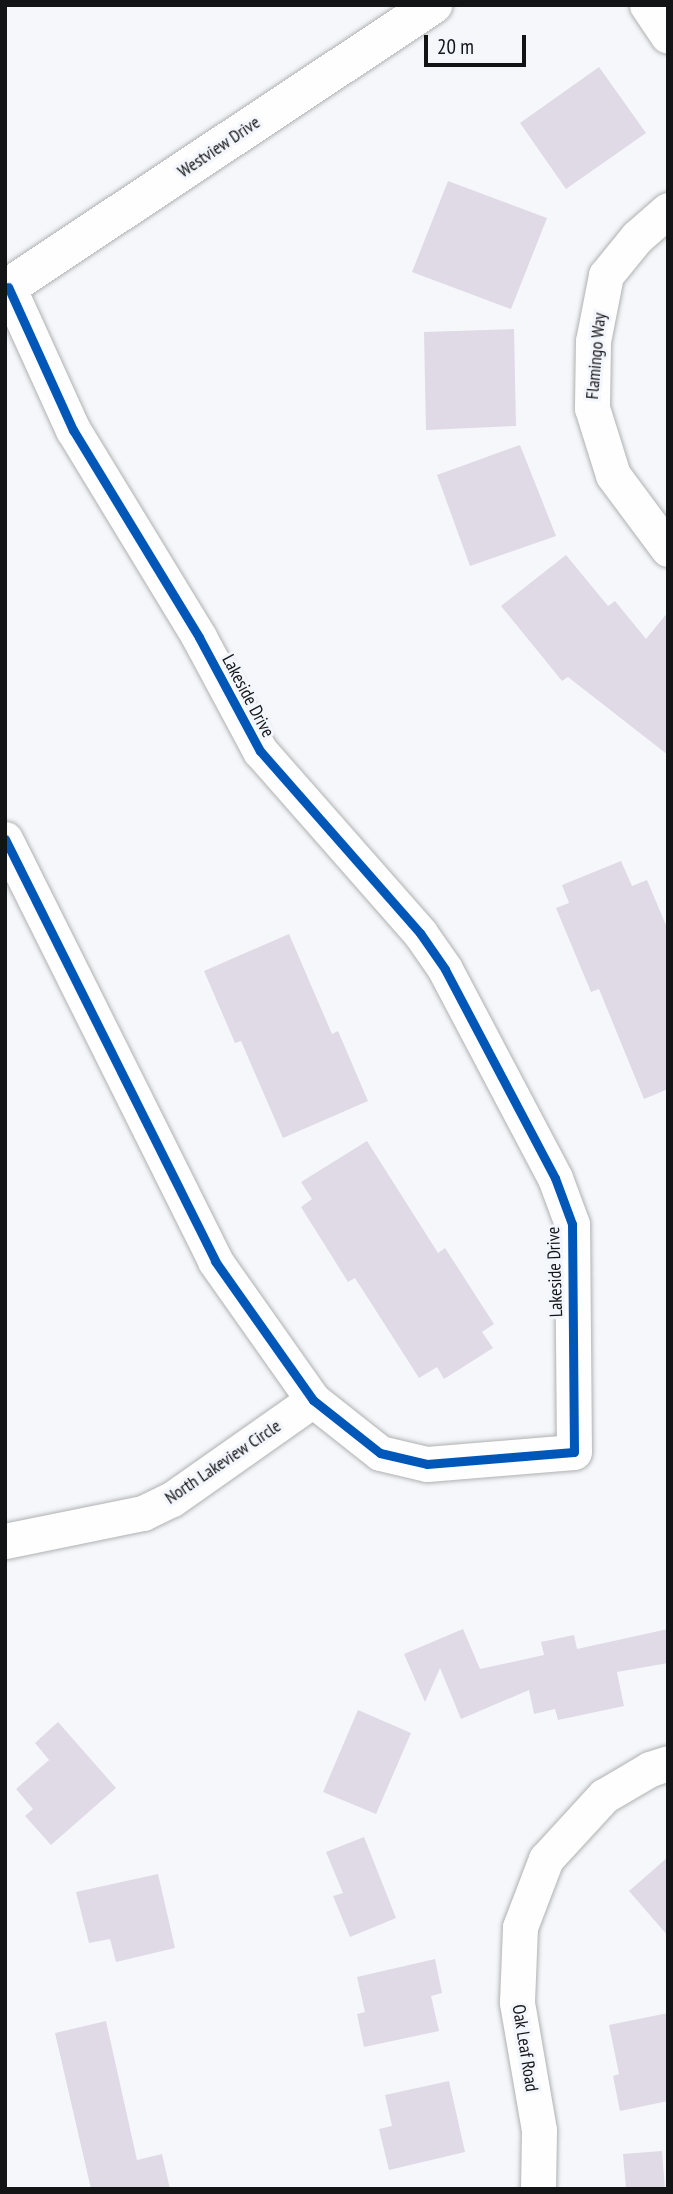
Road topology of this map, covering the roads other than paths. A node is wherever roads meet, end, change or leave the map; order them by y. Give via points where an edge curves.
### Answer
1 (433, 5) edge
2 (647, 5) edge
3 (668, 36) edge
4 (668, 209) edge
5 (7, 288) edge
6 (668, 549) edge
7 (5, 839) edge
8 (313, 1400) junction
9 (5, 1541) edge
10 (668, 1763) edge
11 (538, 2189) edge

1 - 5 street, Westview Drive
2 - 3 street
4 - 6 street, Flamingo Way via 606,275 593,341 592,408 613,475
5 - 8 street, Lakeside Drive via 73,430 199,637 260,751 420,933 445,969 555,1178 572,1224 574,1452 426,1464 380,1453
7 - 8 street, Lakeside Drive via 215,1261
8 - 9 street, North Lakeview Circle via 172,1499 143,1513
10 - 11 street, Oak Leaf Road via 604,1796 546,1859 520,1927 517,2002 539,2130

